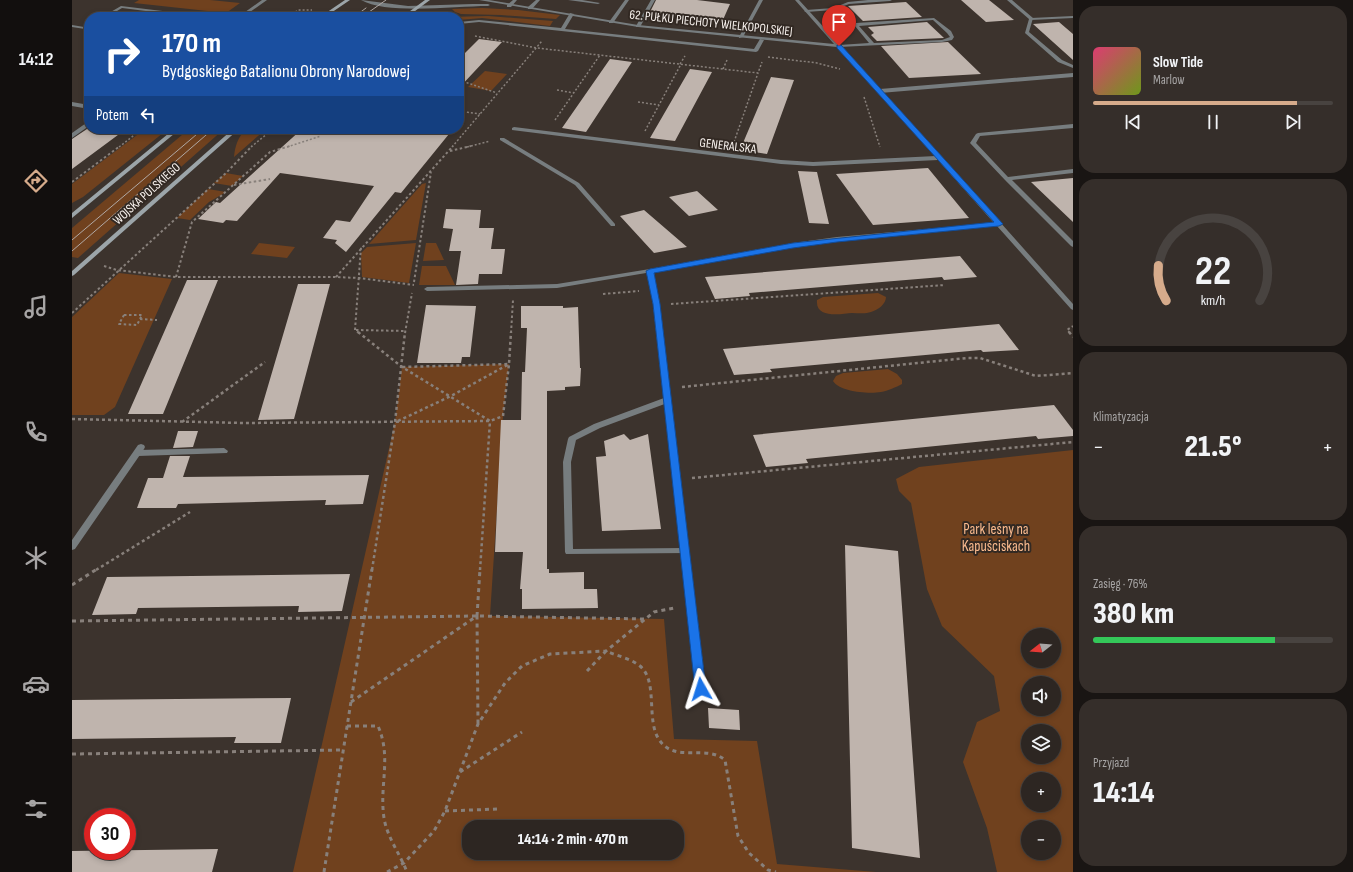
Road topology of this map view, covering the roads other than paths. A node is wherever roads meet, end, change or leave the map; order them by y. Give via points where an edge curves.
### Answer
1 (265, 0) edge
2 (348, 0) edge
3 (363, 0) edge
4 (428, 0) edge
5 (481, 0) edge
6 (515, 0) edge
7 (538, 0) edge
8 (570, 0) edge
9 (627, 0) edge
10 (654, 0) edge
11 (761, 0) edge
12 (797, 0) edge
13 (890, 0) edge
14 (1009, 0) edge
15 (598, 3) dead end
16 (420, 6) junction
17 (509, 6) junction
18 (530, 8) junction
19 (806, 11) junction
20 (112, 12) edge
21 (162, 12) edge
22 (247, 12) edge
23 (330, 12) edge
24 (411, 12) edge
25 (572, 14) junction
26 (1031, 18) junction
27 (1073, 18) edge
28 (464, 22) edge
29 (611, 22) junction
30 (72, 26) edge
31 (638, 26) junction
32 (84, 27) edge
33 (562, 30) junction
34 (741, 37) junction
35 (762, 40) junction
36 (872, 44) junction
37 (839, 46) junction
38 (1073, 67) edge
39 (1073, 75) edge
40 (880, 91) junction
41 (72, 104) edge
42 (84, 106) edge
43 (1073, 126) edge
44 (84, 127) edge
45 (514, 129) dead end
46 (172, 134) edge
47 (230, 134) edge
48 (72, 136) edge
49 (502, 138) road end
50 (940, 158) junction
51 (1073, 171) edge
52 (1007, 179) junction
53 (72, 216) edge
54 (999, 224) junction
55 (613, 225) dead end
56 (1073, 245) edge
57 (650, 271) junction
58 (72, 274) edge
59 (427, 289) dead end
60 (1073, 308) edge
61 (667, 400) junction
62 (224, 451) dead end
63 (72, 547) edge
64 (685, 551) junction
65 (701, 689) dead end

1 - 22 street
2 - 23 street
3 - 16 street via 389,6
4 - 16 street
5 - 17 street
6 - 17 street
7 - 18 street
8 - 15 street
9 - 29 street
10 - 31 street
11 - 34 street
12 - 19 street
13 - 19 street via 848,3 834,9
14 - 26 street
16 - 17 street
16 - 24 street
17 - 18 street, 62. PUŁKU PIECHOTY WIELKOPOLSKIEJ
18 - 25 street, 62. PUŁKU PIECHOTY WIELKOPOLSKIEJ
19 - 37 street
20 - 21 street via 121,7
25 - 29 street, 62. PUŁKU PIECHOTY WIELKOPOLSKIEJ
25 - 33 street
26 - 27 street
26 - 38 street via 1027,32 1060,61
28 - 33 street via 479,21
29 - 31 street, 62. PUŁKU PIECHOTY WIELKOPOLSKIEJ
30 - 32 street
31 - 34 street, 62. PUŁKU PIECHOTY WIELKOPOLSKIEJ
33 - 35 street via 756,51
34 - 35 street, 62. PUŁKU PIECHOTY WIELKOPOLSKIEJ
35 - 37 street, 62. PUŁKU PIECHOTY WIELKOPOLSKIEJ
36 - 36 street, 62. PUŁKU PIECHOTY WIELKOPOLSKIEJ via 942,40 952,37 934,19 858,24
36 - 37 street, 62. PUŁKU PIECHOTY WIELKOPOLSKIEJ
37 - 40 street
39 - 40 street
40 - 50 street
41 - 42 street
43 - 52 street via 978,135 973,144
44 - 48 street
45 - 50 street, GENERALSKA via 813,164
46 - 53 street, WOJSKA POLSKIEGO
47 - 58 street, WOJSKA POLSKIEGO
49 - 55 street via 577,184
50 - 54 street
51 - 52 street
52 - 56 street
54 - 57 street via 793,245
54 - 60 street
57 - 59 street via 557,286
57 - 61 street
61 - 64 street
61 - 64 street via 597,426 572,439 567,462 569,552
62 - 63 street via 140,450
64 - 65 street

